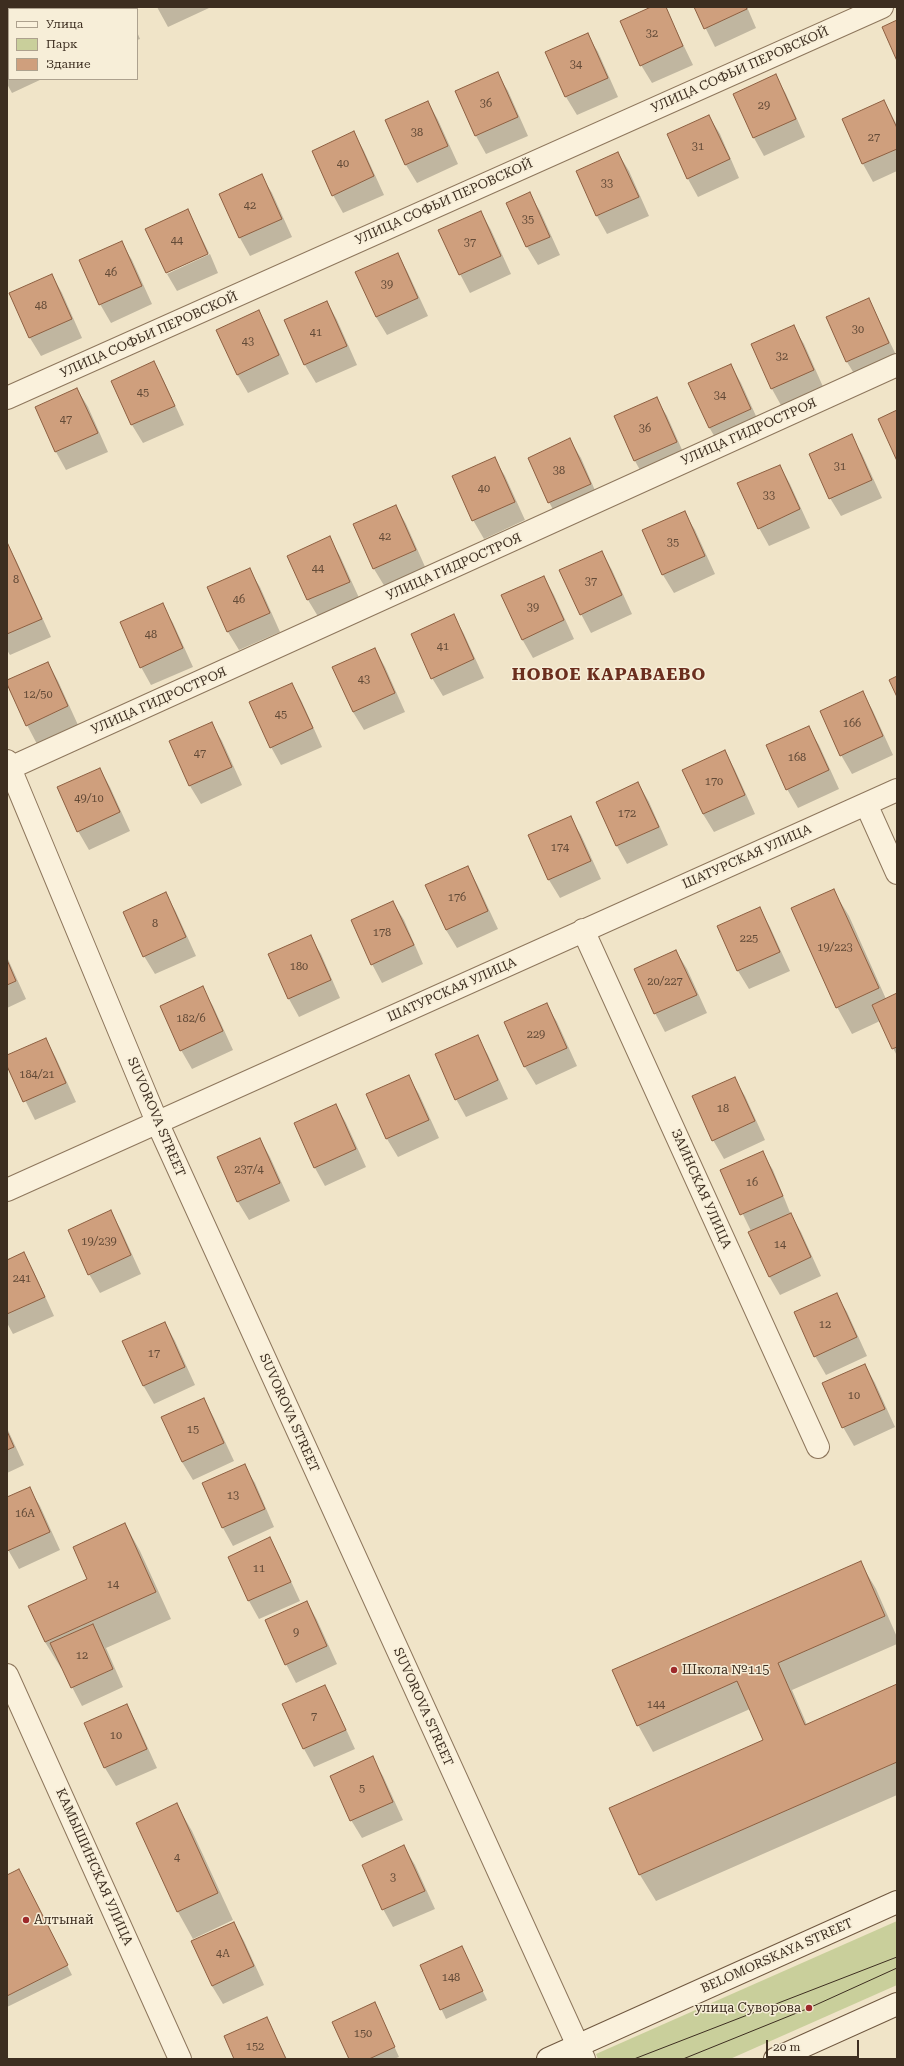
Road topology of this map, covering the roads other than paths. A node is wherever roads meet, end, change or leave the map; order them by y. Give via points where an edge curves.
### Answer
1 (882, 7) edge
2 (897, 365) edge
3 (7, 398) edge
4 (9, 764) edge
5 (897, 790) edge
6 (866, 804) junction
7 (897, 873) edge
8 (584, 930) junction
9 (157, 1122) junction
10 (7, 1190) edge
11 (818, 1447) dead end
12 (7, 1675) edge
13 (897, 1902) edge
14 (897, 2004) edge
15 (580, 2052) edge
16 (180, 2059) edge
17 (548, 2059) edge
18 (775, 2059) edge

1 - 3 street, УЛИЦА СОФЬИ ПЕРОВСКОЙ
2 - 4 street, УЛИЦА ГИДРОСТРОЯ
4 - 9 street, SUVOROVA STREET
5 - 6 street, ШАТУРСКАЯ УЛИЦА
6 - 7 street
6 - 8 street, ШАТУРСКАЯ УЛИЦА
8 - 9 street, ШАТУРСКАЯ УЛИЦА
8 - 11 street, ЗАИНСКАЯ УЛИЦА
9 - 10 street, ШАТУРСКАЯ УЛИЦА
9 - 15 street, SUVOROVA STREET
12 - 16 street, КАМЫШИНСКАЯ УЛИЦА
13 - 15 street, BELOMORSKAYA STREET
14 - 18 street
15 - 17 street, BELOMORSKAYA STREET

